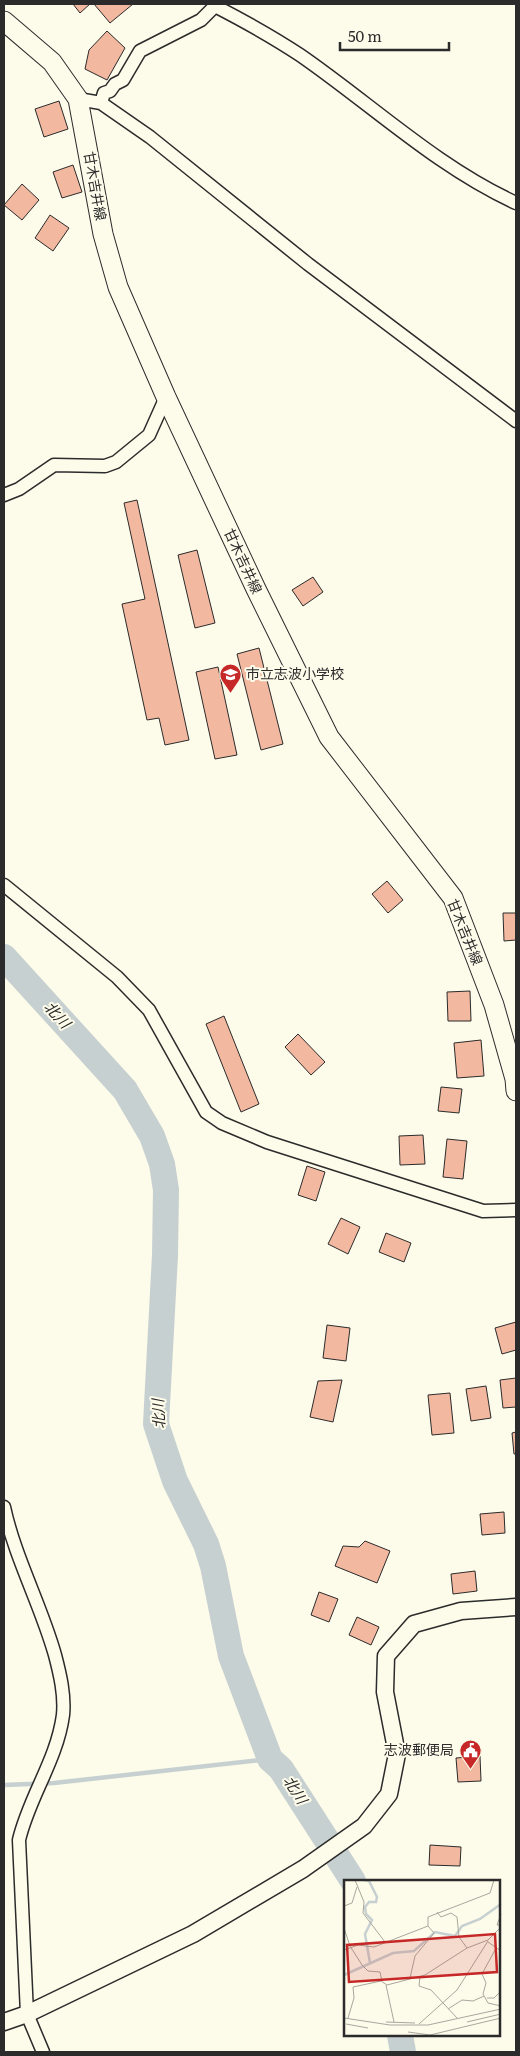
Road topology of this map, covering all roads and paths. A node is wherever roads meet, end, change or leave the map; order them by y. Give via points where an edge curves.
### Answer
1 (216, 5) edge
2 (4, 21) edge
3 (78, 99) junction
4 (101, 103) junction
5 (516, 203) edge
6 (166, 397) junction
7 (516, 421) edge
8 (4, 495) edge
9 (4, 886) edge
10 (516, 1083) edge
11 (516, 1210) edge
12 (4, 1507) edge
13 (6, 1524) edge
14 (516, 1607) edge
15 (27, 2014) junction
16 (4, 2022) edge
17 (43, 2052) edge

1 - 4 street via 201,20 140,51 123,80 104,93
1 - 5 street via 301,56 454,168
2 - 3 main road, 甘木吉井線 via 52,62
3 - 4 street
3 - 6 main road, 甘木吉井線 via 103,234 118,287
4 - 7 street via 150,137 316,270
6 - 8 street via 149,436 116,462 105,466 54,465 20,489
6 - 10 main road, 甘木吉井線 via 329,737 453,898 494,1005
9 - 11 street via 117,977 148,1010 206,1112 267,1142 483,1211
12 - 13 street
13 - 15 street via 46,1624 61,1678 63,1714 50,1764 24,1818 19,1840
14 - 15 street via 461,1611 414,1624 386,1656 385,1692 397,1754 389,1794 364,1826 303,1869 193,1934
15 - 16 street
15 - 17 street

